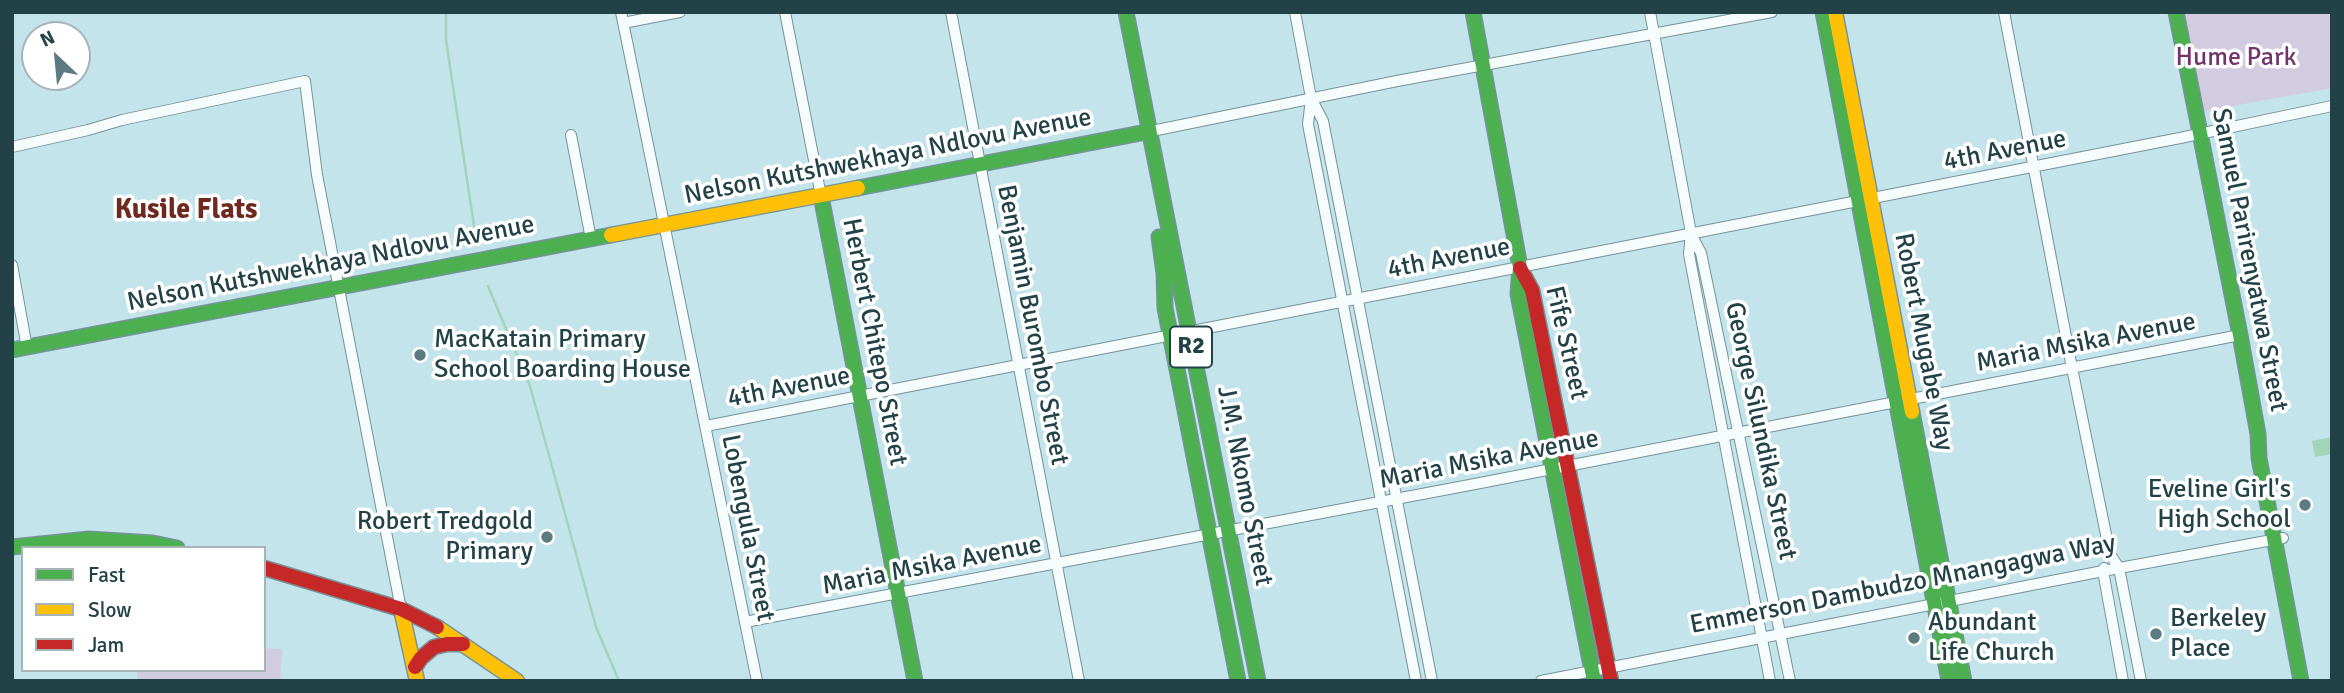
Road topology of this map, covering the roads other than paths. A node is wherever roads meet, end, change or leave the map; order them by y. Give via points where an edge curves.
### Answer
1 (680, 12) edge
2 (785, 12) edge
3 (951, 12) edge
4 (1118, 12) edge
5 (1126, 12) edge
6 (1295, 12) edge
7 (1473, 12) edge
8 (1650, 12) edge
9 (1772, 12) edge
10 (1823, 12) edge
11 (1835, 12) edge
12 (2004, 12) edge
13 (2176, 12) edge
14 (622, 18) edge
15 (1654, 34) junction
16 (1483, 65) junction
17 (1311, 99) junction
18 (2332, 106) edge
19 (1146, 132) junction
20 (571, 135) dead end
21 (2200, 135) junction
22 (12, 147) edge
23 (980, 166) junction
24 (2034, 167) junction
25 (821, 196) junction
26 (1865, 200) junction
27 (664, 225) junction
28 (1691, 233) junction
29 (591, 239) junction
30 (12, 265) edge
31 (1520, 267) junction
32 (14, 282) edge
33 (338, 287) junction
34 (1357, 298) junction
35 (1342, 301) junction
36 (1188, 331) junction
37 (1170, 334) junction
38 (2240, 335) junction
39 (20, 349) edge
40 (1018, 365) junction
41 (2072, 368) junction
42 (860, 396) junction
43 (1903, 400) junction
44 (706, 426) junction
45 (1739, 433) junction
46 (1723, 436) junction
47 (1568, 466) junction
48 (1553, 469) junction
49 (1396, 499) junction
50 (1381, 502) junction
51 (1228, 531) junction
52 (1209, 535) junction
53 (2279, 539) junction
54 (22, 546) edge
55 (167, 546) edge
56 (2110, 554) junction
57 (1056, 564) junction
58 (2119, 568) junction
59 (266, 569) edge
60 (2103, 571) junction
61 (898, 593) junction
62 (1942, 603) junction
63 (401, 609) junction
64 (744, 622) junction
65 (1781, 634) junction
66 (1762, 638) junction
67 (463, 645) junction
68 (416, 674) edge
69 (1610, 674) edge
70 (1593, 676) edge
71 (517, 681) edge
72 (757, 681) edge
73 (915, 681) edge
74 (1079, 681) edge
75 (1238, 681) edge
76 (1258, 681) edge
77 (1416, 681) edge
78 (1432, 681) edge
79 (1541, 681) edge
80 (1770, 681) edge
81 (1790, 681) edge
82 (1949, 681) edge
83 (1964, 681) edge
84 (2123, 681) edge
85 (2141, 681) edge
86 (2301, 681) edge
87 (2310, 681) edge

1 - 14 street
2 - 25 street, Herbert Chitepo Street
3 - 23 street, Benjamin Burombo Street
4 - 19 main road, J.M. Nkomo Street / R2
5 - 19 main road, J.M. Nkomo Street / R2
6 - 17 street
7 - 16 main road
8 - 15 street, George Silundika Street
9 - 15 street, Nelson Kutshwekhaya Ndlovu Avenue
10 - 26 main road, Robert Mugabe Way
11 - 26 main road, Robert Mugabe Way
12 - 24 street
13 - 21 main road, Samuel Parirenyatwa Street
14 - 27 street, Lobengula Street
15 - 16 street, Nelson Kutshwekhaya Ndlovu Avenue
15 - 28 street, George Silundika Street
16 - 17 street, Nelson Kutshwekhaya Ndlovu Avenue
16 - 31 main road
17 - 19 street, Nelson Kutshwekhaya Ndlovu Avenue
17 - 34 street via 1323,121
17 - 35 street via 1308,124
18 - 21 street, 4th Avenue
19 - 23 main road, Nelson Kutshwekhaya Ndlovu Avenue
19 - 36 main road, J.M. Nkomo Street / R2
19 - 37 main road, J.M. Nkomo Street / R2
20 - 29 street
21 - 24 street, 4th Avenue
21 - 38 main road, Samuel Parirenyatwa Street
22 - 33 street via 305,81
23 - 25 main road, Nelson Kutshwekhaya Ndlovu Avenue
23 - 40 street, Benjamin Burombo Street
24 - 26 street, 4th Avenue
24 - 41 street
25 - 27 main road, Nelson Kutshwekhaya Ndlovu Avenue
25 - 42 main road, Herbert Chitepo Street
26 - 28 street, 4th Avenue
26 - 43 main road, Robert Mugabe Way
27 - 29 main road, Nelson Kutshwekhaya Ndlovu Avenue
27 - 44 street, Lobengula Street
28 - 31 street, 4th Avenue
28 - 45 street, George Silundika Street via 1701,249
28 - 46 street, George Silundika Street via 1689,254
29 - 33 main road, Nelson Kutshwekhaya Ndlovu Avenue
30 - 32 street
31 - 34 street, 4th Avenue
31 - 47 main road, Fife Street via 1532,290
31 - 48 main road, Fife Street via 1518,294
32 - 39 street
33 - 39 main road, Nelson Kutshwekhaya Ndlovu Avenue
33 - 63 street
34 - 35 street, 4th Avenue
34 - 49 street
35 - 36 street, 4th Avenue
35 - 50 street
36 - 37 street, 4th Avenue
36 - 51 main road, J.M. Nkomo Street / R2
37 - 40 street, 4th Avenue
37 - 52 main road, J.M. Nkomo Street / R2
38 - 41 street, Maria Msika Avenue
38 - 53 main road, Samuel Parirenyatwa Street via 2258,434 2266,452
40 - 42 street, 4th Avenue
40 - 57 street, Benjamin Burombo Street
41 - 43 street, Maria Msika Avenue
41 - 56 street
42 - 44 street, 4th Avenue
42 - 61 main road, Herbert Chitepo Street
43 - 45 street, Maria Msika Avenue
43 - 62 main road, Robert Mugabe Way
44 - 64 street, Lobengula Street
45 - 46 street, Maria Msika Avenue
45 - 65 street, George Silundika Street
46 - 47 street, Maria Msika Avenue
46 - 66 street, George Silundika Street
47 - 48 street, Maria Msika Avenue
47 - 69 main road, Fife Street
48 - 49 street, Maria Msika Avenue
48 - 70 main road, Fife Street
49 - 50 street, Maria Msika Avenue
49 - 78 street
50 - 51 street, Maria Msika Avenue
50 - 77 street
51 - 52 street, Maria Msika Avenue
51 - 76 main road, J.M. Nkomo Street / R2
52 - 57 street, Maria Msika Avenue
52 - 75 main road, J.M. Nkomo Street / R2
53 - 58 street, Emmerson Dambudzo Mnangagwa Way
53 - 86 main road, Samuel Parirenyatwa Street
53 - 87 main road, Samuel Parirenyatwa Street
54 - 55 main road via 89,539
56 - 58 street
56 - 60 street
57 - 61 street, Maria Msika Avenue
57 - 74 street, Benjamin Burombo Street
58 - 60 street, Emmerson Dambudzo Mnangagwa Way
58 - 85 street
59 - 63 main road
60 - 62 street, Emmerson Dambudzo Mnangagwa Way
60 - 84 street
61 - 64 street, Maria Msika Avenue
61 - 73 main road, Herbert Chitepo Street
62 - 65 street, Emmerson Dambudzo Mnangagwa Way
62 - 82 main road, Robert Mugabe Way
62 - 83 main road, Robert Mugabe Way
63 - 67 main road
63 - 68 main road
64 - 72 street, Lobengula Street
65 - 66 street, Emmerson Dambudzo Mnangagwa Way
65 - 81 street, George Silundika Street
66 - 69 street, Emmerson Dambudzo Mnangagwa Way
66 - 80 street, George Silundika Street
67 - 68 main road via 434,647
67 - 71 main road
69 - 70 street, Emmerson Dambudzo Mnangagwa Way
70 - 79 street, Emmerson Dambudzo Mnangagwa Way

